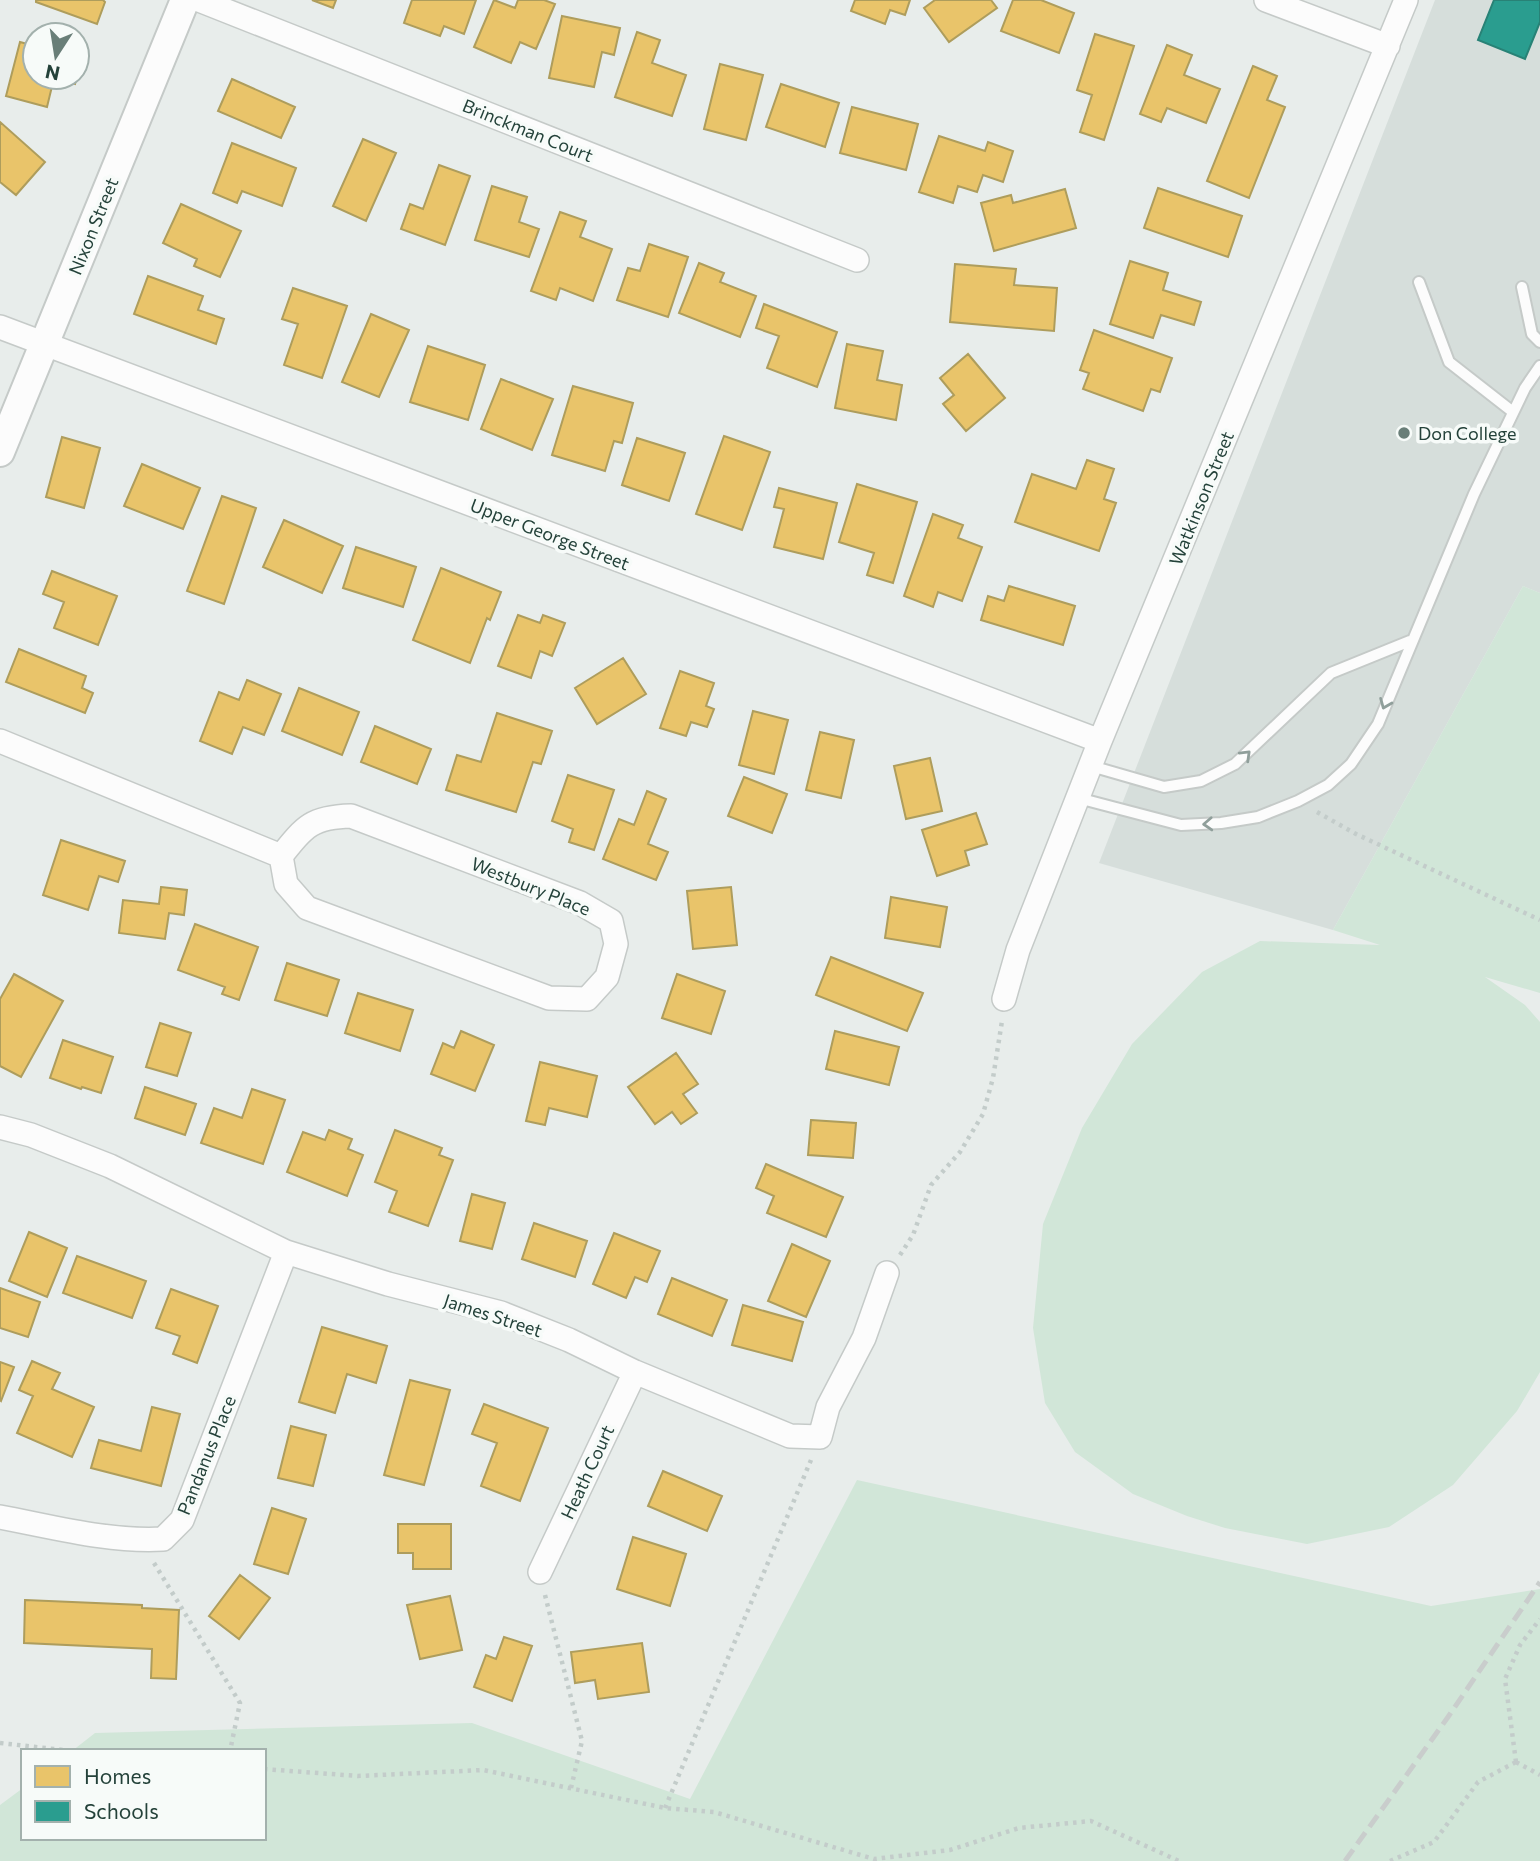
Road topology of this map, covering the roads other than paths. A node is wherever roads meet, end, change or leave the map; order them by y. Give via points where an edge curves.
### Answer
1 (185, 0) edge
2 (199, 0) edge
3 (1266, 0) edge
4 (1406, 0) edge
5 (1388, 46) junction
6 (857, 260) dead end
7 (1419, 282) dead end
8 (1522, 287) dead end
9 (0, 327) edge
10 (1540, 342) edge
11 (45, 343) junction
12 (1540, 366) edge
13 (1513, 412) junction
14 (0, 452) edge
15 (1410, 641) junction
16 (0, 741) edge
17 (1100, 741) junction
18 (1091, 766) junction
19 (1078, 798) junction
20 (281, 856) junction
21 (1004, 999) road end
22 (0, 1127) edge
23 (286, 1252) junction
24 (887, 1273) road end
25 (635, 1372) junction
26 (0, 1517) edge
27 (540, 1572) road end

1 - 11 street, Nixon Street
2 - 6 street, Brinckman Court
3 - 5 street
4 - 5 street, Watkinson Street
5 - 17 street, Watkinson Street
7 - 13 lane via 1449,362
8 - 10 lane via 1532,334
9 - 11 street, Upper George Street
11 - 14 street, Nixon Street
11 - 17 street, Upper George Street
12 - 13 lane
13 - 15 lane
18 -> 15 lane via 1164,787 1201,781 1236,764 1331,673
15 -> 19 lane via 1378,724 1351,764 1328,785 1298,801 1258,817 1181,825
16 - 20 street
17 - 18 street, Watkinson Street
18 - 19 street, Watkinson Street
19 - 21 street, Watkinson Street via 1018,950
20 - 20 street, Westbury Place via 302,830 327,817 351,816 580,903 611,921 616,944 607,977 587,999 549,998 307,908 286,884
22 - 23 street, James Street via 110,1166
23 - 25 street, James Street via 500,1313
23 - 26 street, Pandanus Place via 182,1520 163,1539 103,1536
24 - 25 street, James Street via 864,1338 828,1407 820,1437 790,1436
25 - 27 street, Heath Court

